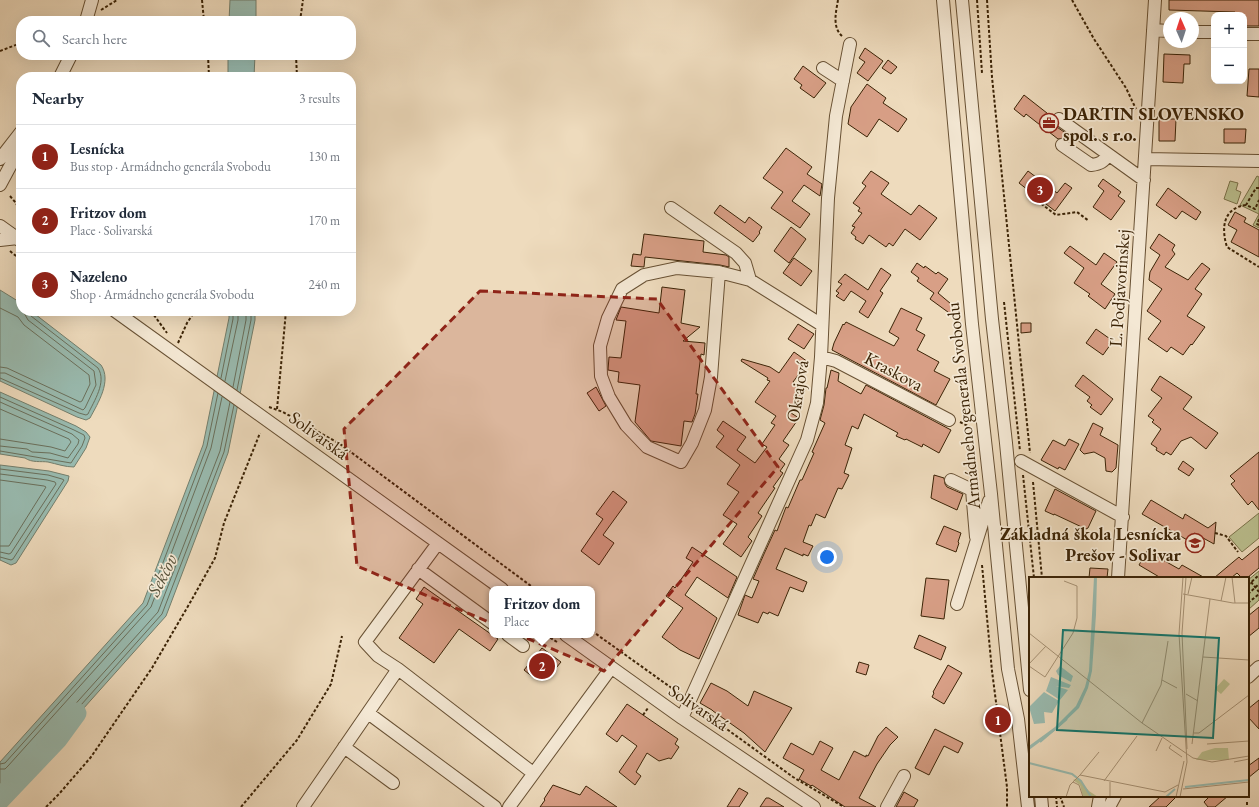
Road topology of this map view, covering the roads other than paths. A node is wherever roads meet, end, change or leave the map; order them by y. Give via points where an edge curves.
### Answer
1 (92, 0) edge
2 (943, 0) edge
3 (962, 0) edge
4 (970, 0) edge
5 (1155, 0) edge
6 (87, 16) edge
7 (1153, 30) junction
8 (1163, 31) edge
9 (1199, 32) edge
10 (1211, 32) edge
11 (1247, 34) edge
12 (1259, 34) edge
13 (850, 44) road end
14 (68, 60) edge
15 (968, 61) junction
16 (824, 68) dead end
17 (62, 72) edge
18 (843, 81) junction
19 (1059, 119) dead end
20 (16, 138) edge
21 (1062, 144) dead end
22 (1108, 154) junction
23 (16, 156) edge
24 (1145, 158) junction
25 (0, 159) edge
26 (1259, 161) edge
27 (1144, 180) junction
28 (0, 186) edge
29 (671, 208) dead end
30 (0, 226) edge
31 (16, 237) edge
32 (0, 240) edge
33 (16, 240) edge
34 (719, 272) junction
35 (750, 280) junction
36 (122, 316) edge
37 (822, 325) junction
38 (821, 357) junction
39 (949, 420) dead end
40 (1026, 464) road end
41 (951, 480) dead end
42 (991, 494) junction
43 (1123, 517) junction
44 (438, 543) junction
45 (976, 543) junction
46 (418, 569) junction
47 (1118, 577) edge
48 (498, 586) edge
49 (957, 604) dead end
50 (489, 622) edge
51 (512, 638) edge
52 (570, 638) edge
53 (523, 646) dead end
54 (611, 668) junction
55 (1259, 668) edge
56 (398, 670) junction
57 (1249, 676) edge
58 (1029, 680) edge
59 (368, 713) junction
60 (682, 718) junction
61 (344, 747) junction
62 (533, 773) junction
63 (904, 776) dead end
64 (393, 783) dead end
65 (1040, 797) edge
66 (1100, 797) edge
67 (1114, 797) edge
68 (303, 807) edge
69 (496, 807) edge
70 (509, 807) edge
71 (814, 807) edge
72 (887, 807) edge
73 (1028, 807) edge
74 (1042, 807) edge
75 (1098, 807) edge
76 (1109, 807) edge

1 - 6 street
2 - 42 street, Armádneho generála Svobodu via 972,324
3 - 15 street
4 - 15 street via 972,28
5 - 7 street, Ľ. Podjavorinskej
7 - 8 street
7 - 24 street, Ľ. Podjavorinskej
9 - 10 street
11 - 12 street
13 - 18 street, Okrajová
14 - 17 street
15 - 58 street
16 - 18 street
18 - 37 street, Okrajová via 836,116 828,192
19 - 22 street
20 - 25 street
21 - 22 street via 1091,165 1104,161
22 - 27 street
23 - 28 street
24 - 26 street
24 - 27 street, Ľ. Podjavorinskej
27 - 43 street, Ľ. Podjavorinskej
29 - 35 street via 736,254 745,263
30 - 31 street
32 - 33 street
34 - 34 street via 677,268 644,275 622,289 608,318 600,346 601,376 609,397 626,425 647,447 681,462 692,443 705,410 711,377
34 - 35 street
35 - 37 street
36 - 44 street, Solivarská via 188,364 263,410
37 - 38 street, Okrajová
38 - 39 street, Kraskova via 836,361
38 - 60 street, Okrajová via 817,403 807,440
40 - 43 street
41 - 45 street via 972,490
42 - 45 street
42 - 73 street, Armádneho generála Svobodu via 1008,669 1018,719
43 - 47 street, Ľ. Podjavorinskej
44 - 46 street
44 - 48 street, Solivarská
45 - 49 street
46 - 50 street
46 - 56 street via 364,642
51 - 53 street
52 - 54 street, Solivarská
54 - 60 street, Solivarská
54 - 62 street
55 - 57 street
56 - 59 street
56 - 62 street
59 - 61 street
59 - 69 street
60 - 71 street, Solivarská
61 - 64 street
61 - 68 street
62 - 70 street
63 - 72 street
65 - 74 street
66 - 75 street
67 - 76 street

